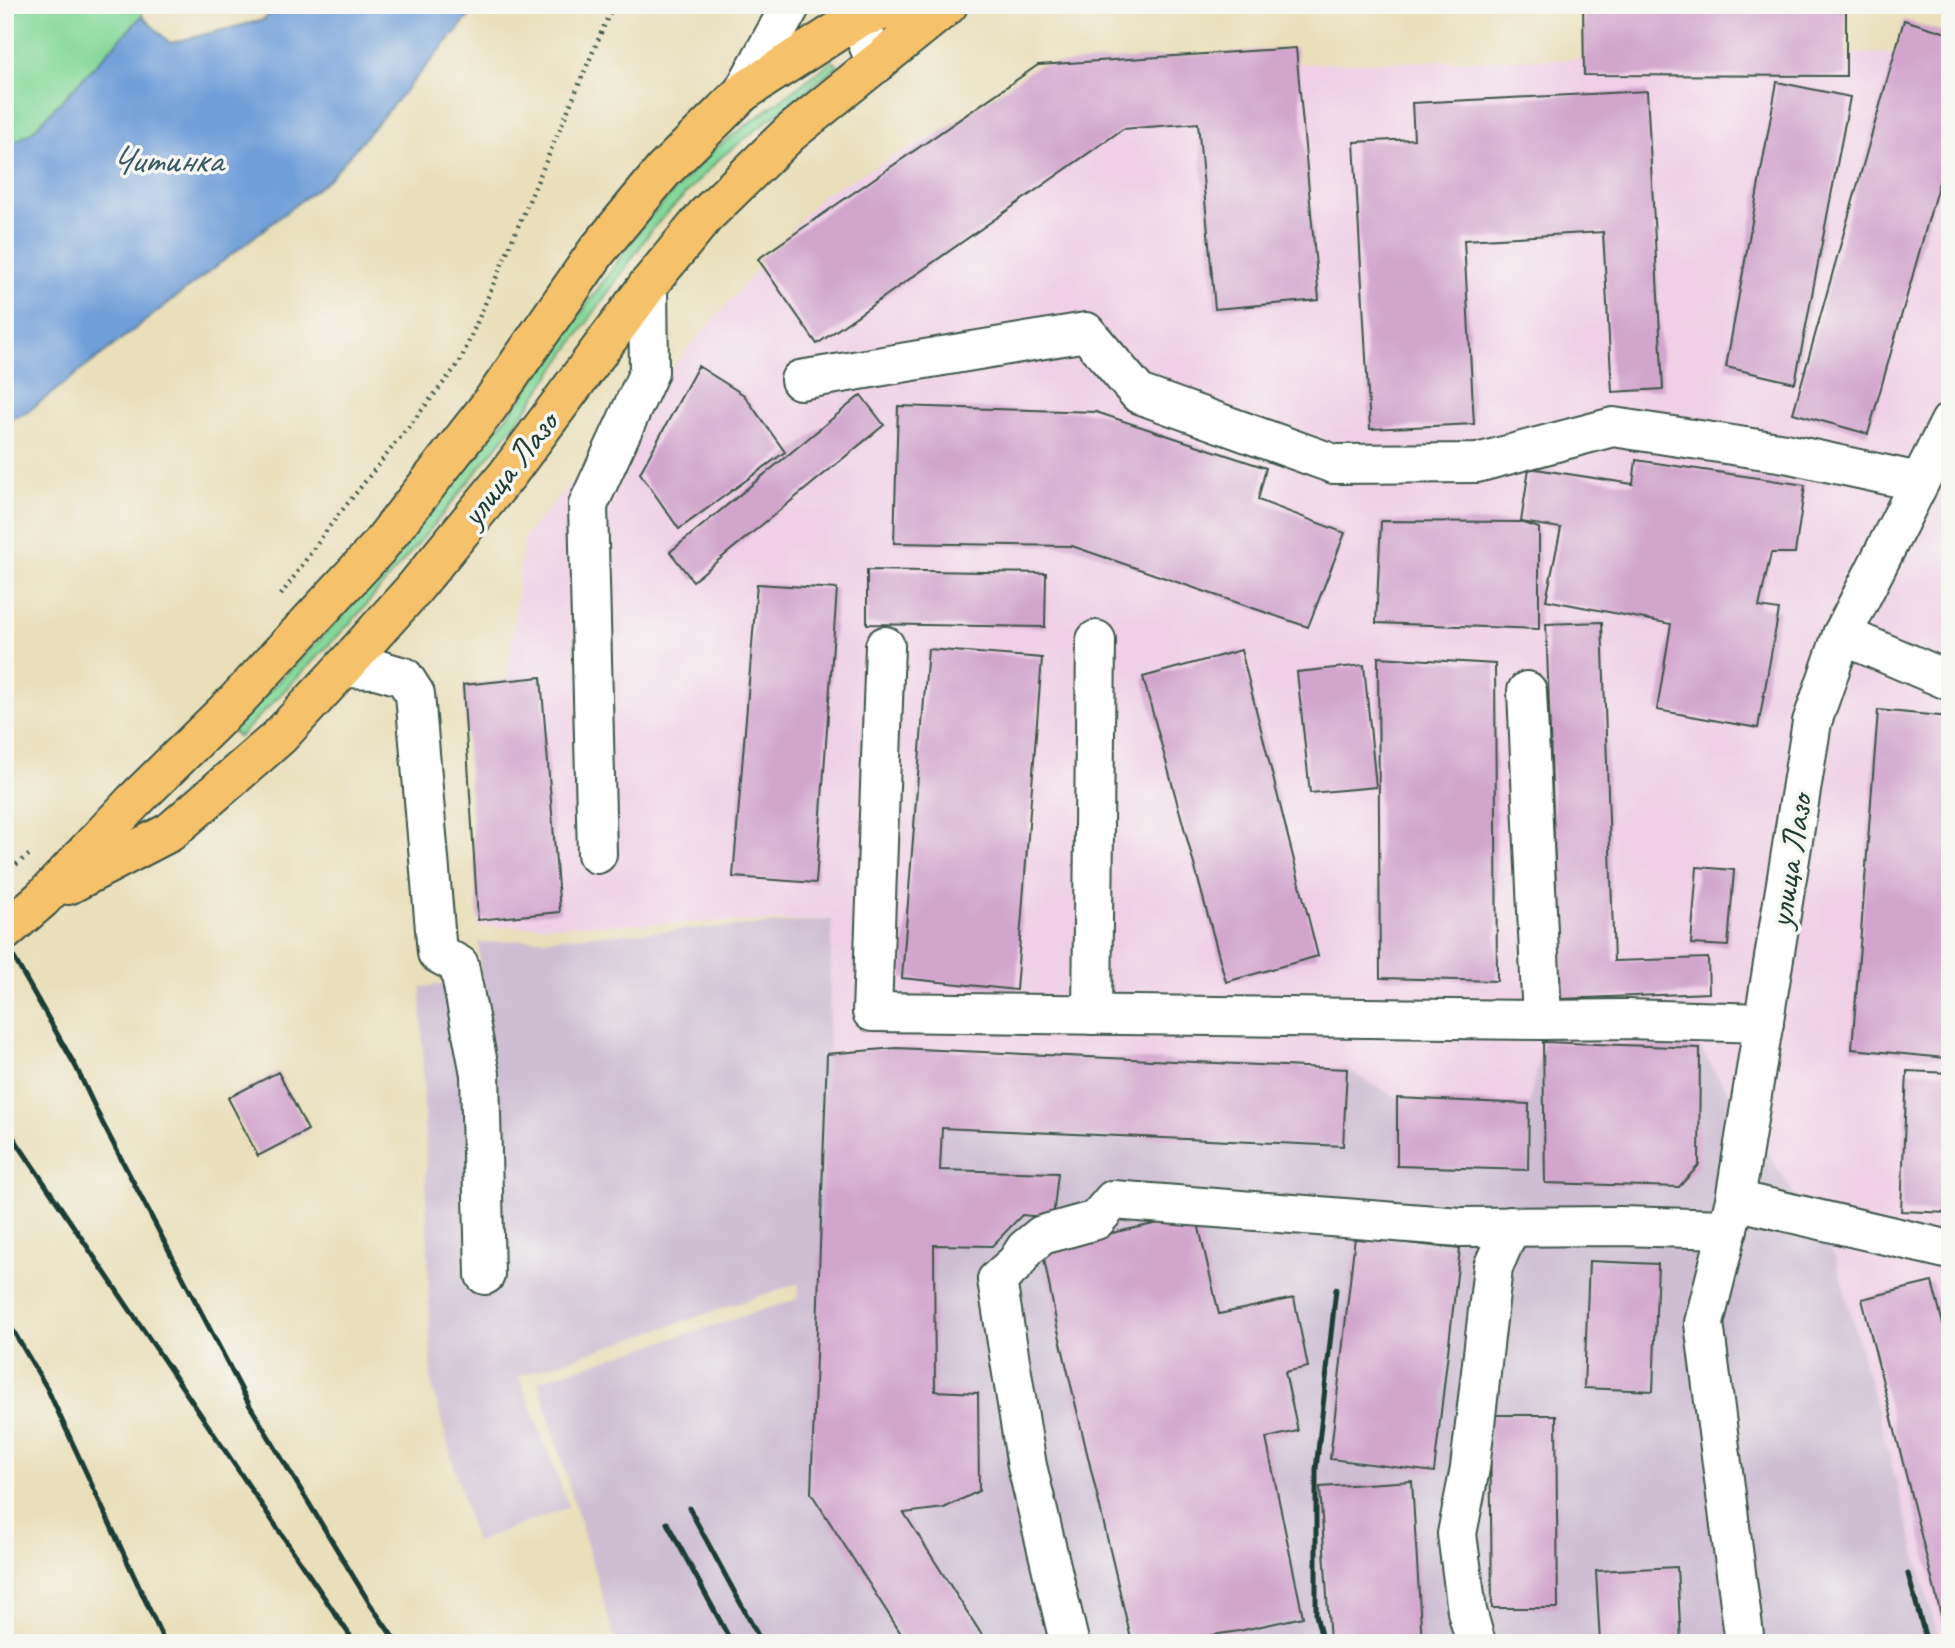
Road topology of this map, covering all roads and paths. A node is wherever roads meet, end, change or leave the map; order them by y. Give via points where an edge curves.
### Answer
1 (612, 5) edge
2 (791, 5) edge
3 (906, 5) edge
4 (948, 5) edge
5 (856, 12) edge
6 (876, 64) junction
7 (743, 92) junction
8 (648, 285) junction
9 (800, 380) dead end
10 (1950, 422) edge
11 (1919, 482) junction
12 (275, 602) dead end
13 (1842, 635) junction
14 (1096, 640) dead end
15 (885, 646) dead end
16 (343, 668) junction
17 (1950, 681) edge
18 (1527, 691) dead end
19 (34, 852) dead end
20 (597, 854) dead end
21 (5, 873) edge
22 (42, 899) junction
23 (5, 932) edge
24 (1092, 1015) junction
25 (1542, 1020) junction
26 (1764, 1023) junction
27 (1732, 1214) junction
28 (1511, 1227) junction
29 (1950, 1250) edge
30 (485, 1275) dead end
31 (1069, 1641) dead end
32 (1476, 1643) edge
33 (1745, 1643) edge

1 - 12 path via 460,362
2 - 7 street
3 - 5 main road, улица Лазо
4 - 6 main road, улица Лазо
5 - 6 street
5 - 7 main road, улица Лазо
6 - 8 main road, улица Лазо via 790,133 705,216
7 - 22 main road, улица Лазо via 664,170 597,251 489,406 377,549
8 - 16 main road, улица Лазо via 507,475
8 - 20 street via 649,372 588,505
9 - 11 street via 1086,332 1139,394 1334,464 1477,463 1614,427 1785,453
10 - 11 street, улица Лазо
11 - 13 street, улица Лазо
13 - 17 street
13 - 26 street, улица Лазо via 1812,722
14 - 24 street
15 - 24 street via 872,1012
16 - 22 main road, улица Лазо via 279,737 170,832
16 - 30 street via 376,669 404,677 415,694 437,953 459,965 480,1074
18 - 25 street
19 - 21 path
22 - 23 main road, улица Лазо
24 - 25 street
25 - 26 street
26 - 27 street, улица Лазо
27 - 28 street via 1620,1226
27 - 29 street
27 - 33 street, улица Лазо via 1704,1323
28 - 31 street via 1113,1200 1096,1220 1042,1235 1025,1249 997,1280 1027,1466
28 - 32 street via 1493,1267 1470,1468 1457,1534

